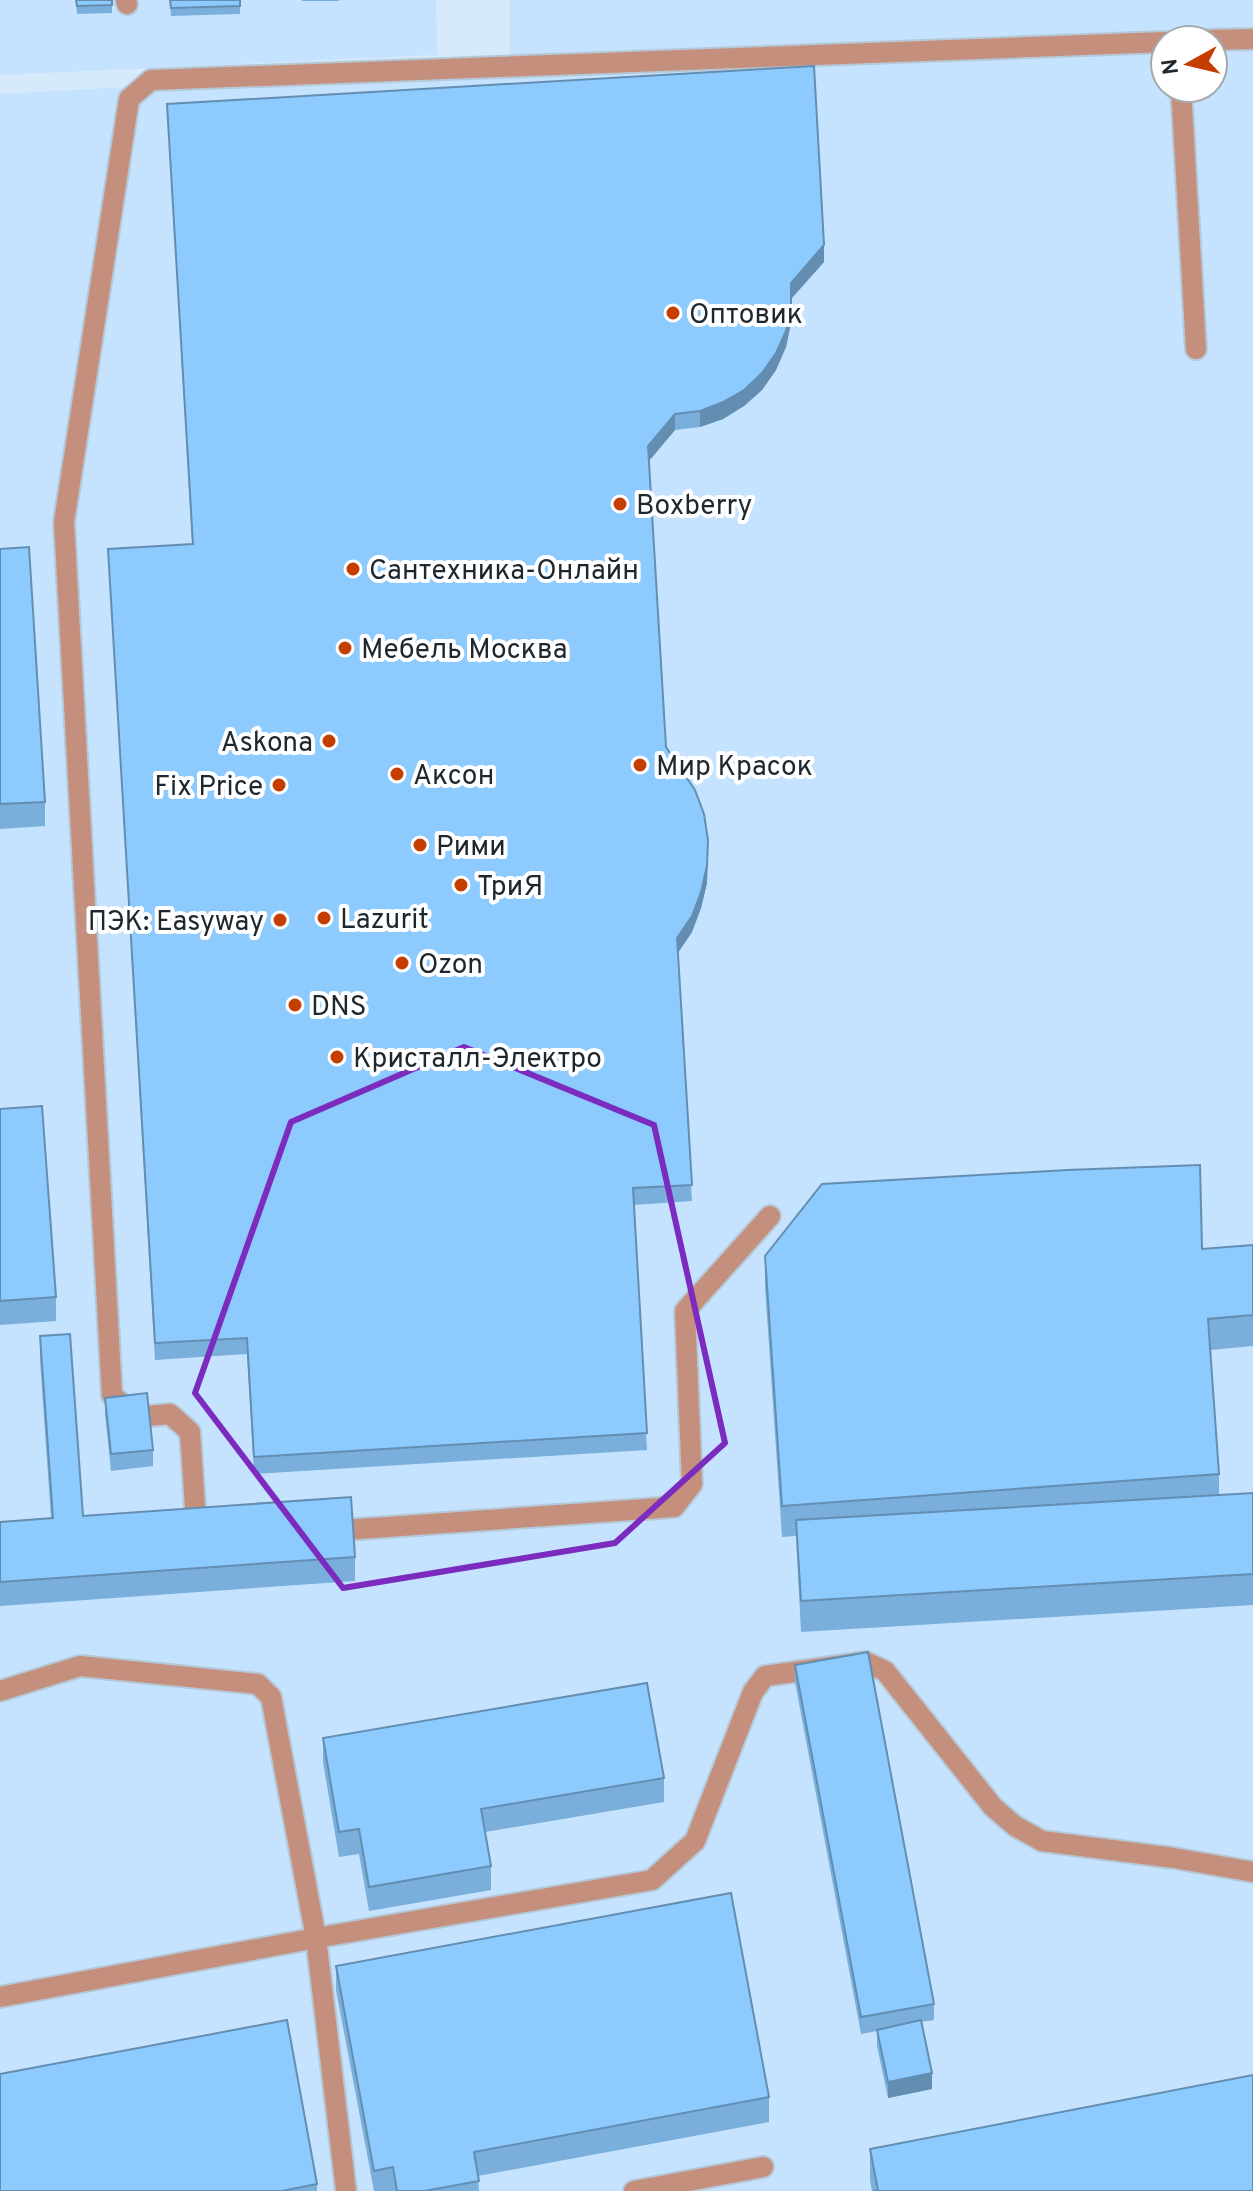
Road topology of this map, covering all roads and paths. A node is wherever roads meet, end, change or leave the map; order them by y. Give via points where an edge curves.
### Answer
1 (1253, 39) edge
2 (1229, 40) edge
3 (1149, 43) edge
4 (1182, 104) edge
5 (1196, 349) dead end
6 (770, 1216) dead end
7 (310, 1533) edge
8 (216, 1539) edge
9 (0, 1691) edge
10 (1253, 1872) edge
11 (316, 1938) junction
12 (0, 1997) edge
13 (763, 2167) dead end
14 (346, 2191) edge
15 (634, 2191) edge

1 - 2 lane
3 - 8 lane via 151,80 129,99 64,522 112,1395 136,1417 170,1414 190,1432 196,1522
4 - 5 lane
6 - 7 lane via 685,1311 692,1484 674,1507
9 - 11 lane via 80,1666 258,1684 271,1697
10 - 11 lane via 1042,1841 993,1807 885,1671 866,1662 765,1676 753,1692 695,1841 652,1880
11 - 12 lane
11 - 14 lane
13 - 15 lane

